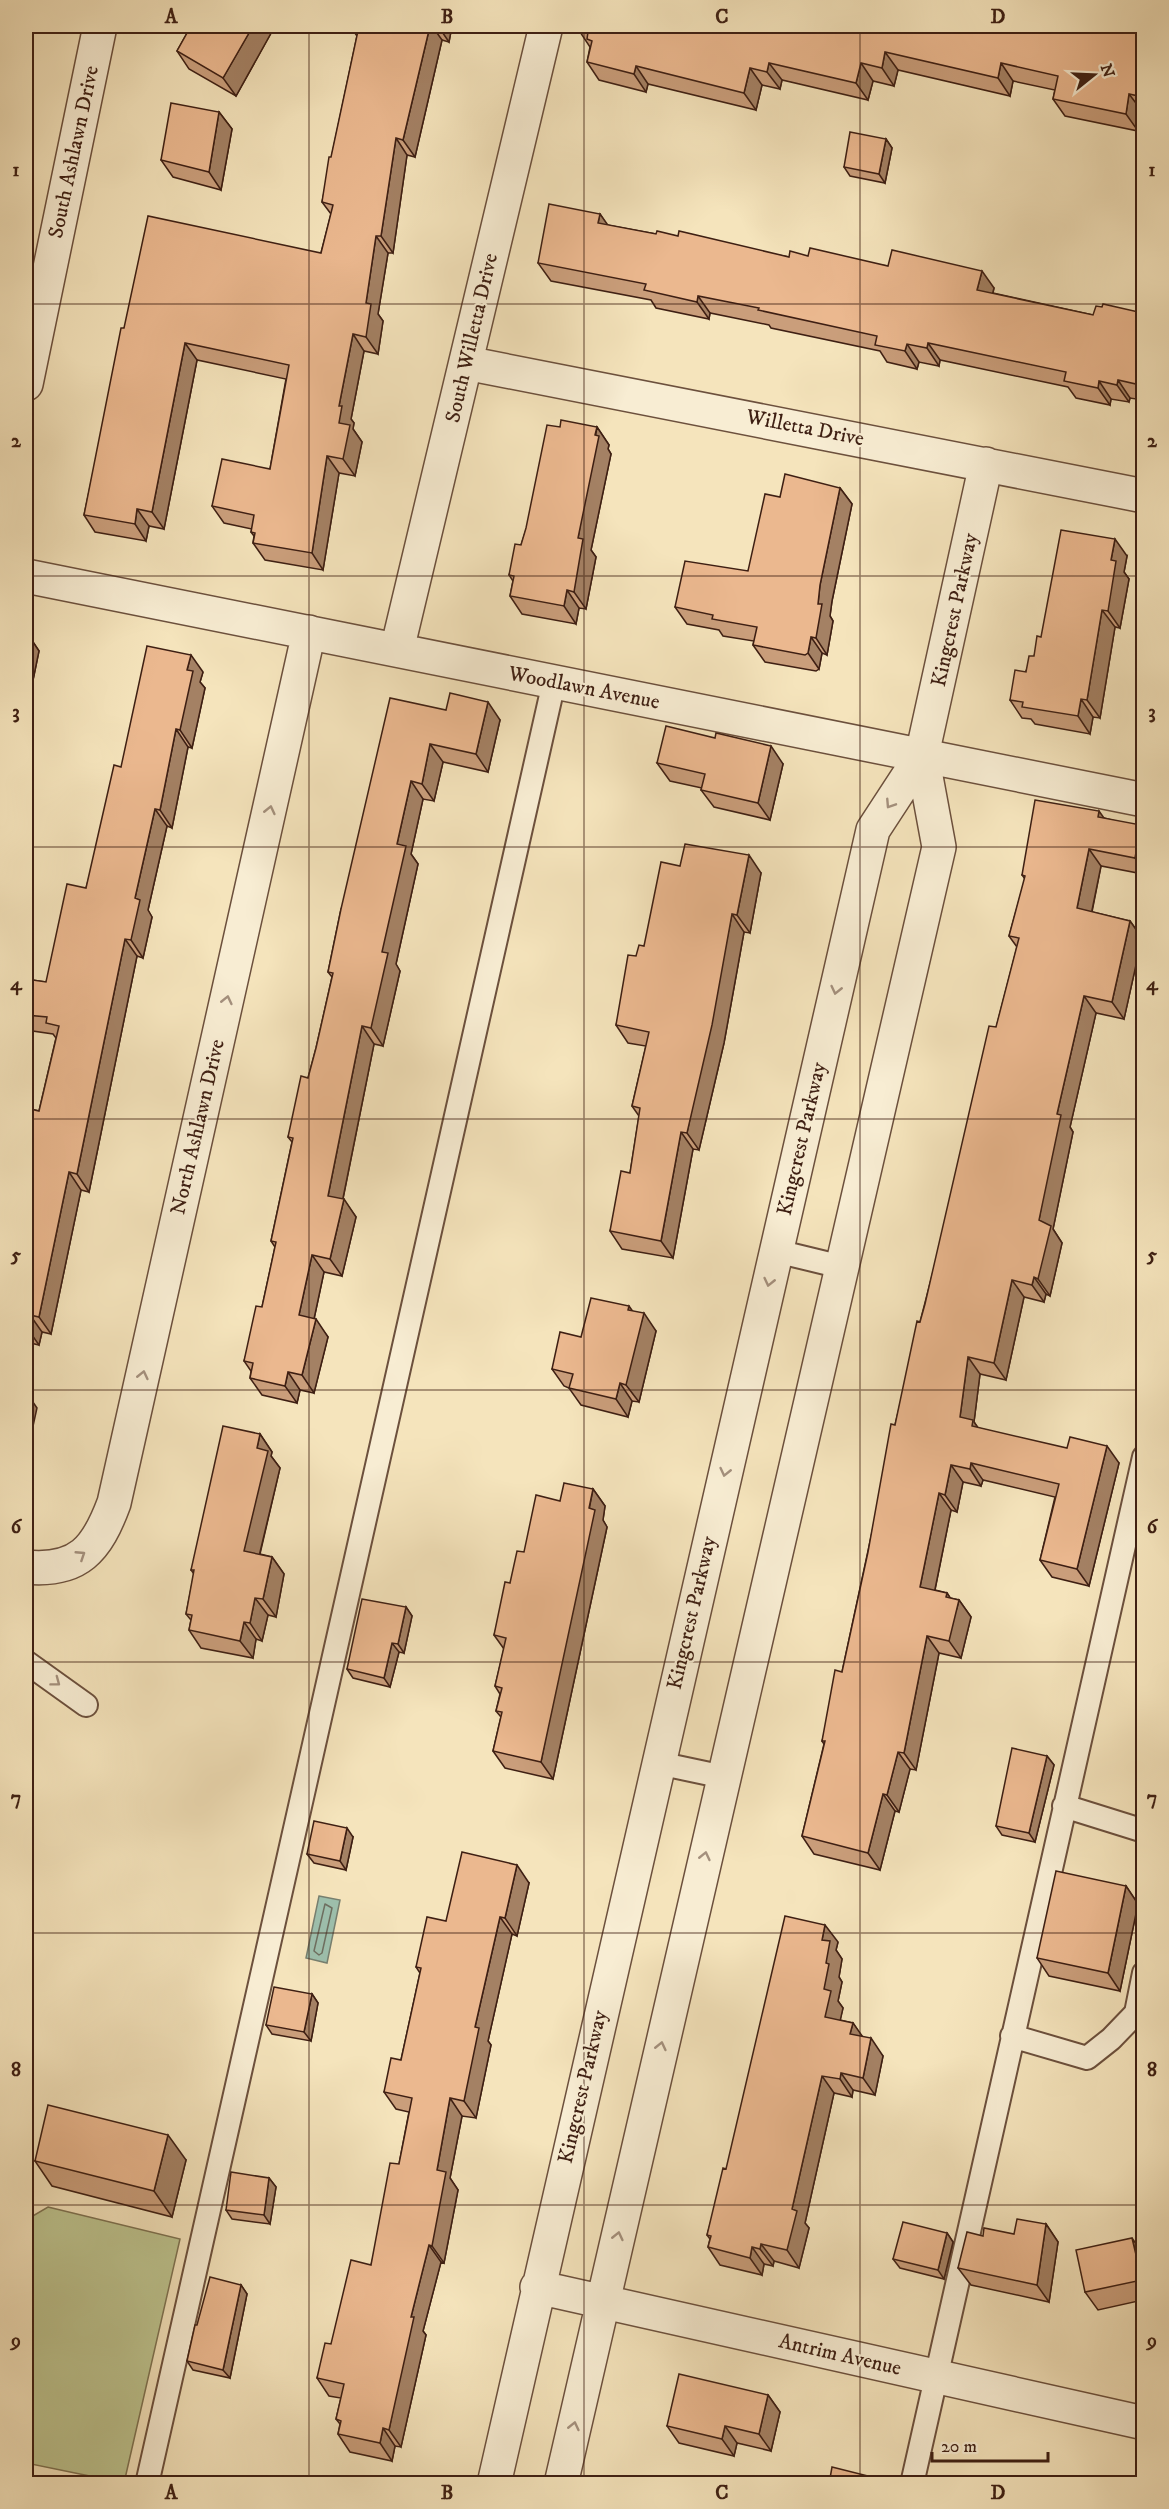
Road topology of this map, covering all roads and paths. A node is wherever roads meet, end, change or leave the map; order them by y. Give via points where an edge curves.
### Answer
1 (100, 26) edge
2 (546, 26) edge
3 (466, 363) junction
4 (26, 384) edge
5 (986, 464) junction
6 (1143, 496) edge
7 (26, 576) edge
8 (309, 632) junction
9 (398, 650) junction
10 (554, 682) junction
11 (922, 756) junction
12 (1143, 800) edge
13 (776, 1251) junction
14 (842, 1266) junction
15 (1143, 1457) edge
16 (26, 1567) edge
17 (26, 1662) edge
18 (86, 1705) dead end
19 (658, 1763) junction
20 (724, 1777) junction
21 (1064, 1806) junction
22 (1143, 1832) edge
23 (1143, 1973) edge
24 (1012, 2036) junction
25 (537, 2287) junction
26 (602, 2302) junction
27 (935, 2376) junction
28 (1143, 2424) edge
29 (147, 2484) edge
30 (494, 2484) edge
31 (561, 2484) edge
32 (912, 2484) edge

1 - 4 street, South Ashlawn Drive
2 - 3 street, South Willetta Drive
3 - 5 street, Willetta Drive
3 - 9 street, South Willetta Drive
5 - 6 street, Willetta Drive
5 - 11 street, Kingcrest Parkway
7 - 8 street, Woodlawn Avenue
8 - 9 street, Woodlawn Avenue
16 -> 8 street, North Ashlawn Drive via 53,1567 74,1561 90,1550 102,1535 114,1503
9 - 10 street, Woodlawn Avenue
10 - 11 street, Woodlawn Avenue
10 - 29 lane
11 - 12 street, Woodlawn Avenue
11 -> 13 street, Kingcrest Parkway via 873,830
11 - 14 street, Kingcrest Parkway via 939,847
13 - 14 lane
13 -> 19 street, Kingcrest Parkway
14 - 20 street, Kingcrest Parkway
15 - 21 lane
17 -> 18 lane
19 - 20 lane
19 - 25 street, Kingcrest Parkway
26 -> 20 street, Kingcrest Parkway
21 - 22 lane
21 - 24 lane
23 - 24 lane via 1136,2013 1087,2058
24 - 27 lane
25 - 26 street, Antrim Avenue
25 - 30 street, Kingcrest Parkway
26 - 27 street, Antrim Avenue
31 -> 26 street, Kingcrest Parkway
27 - 28 street, Antrim Avenue
27 - 32 lane

